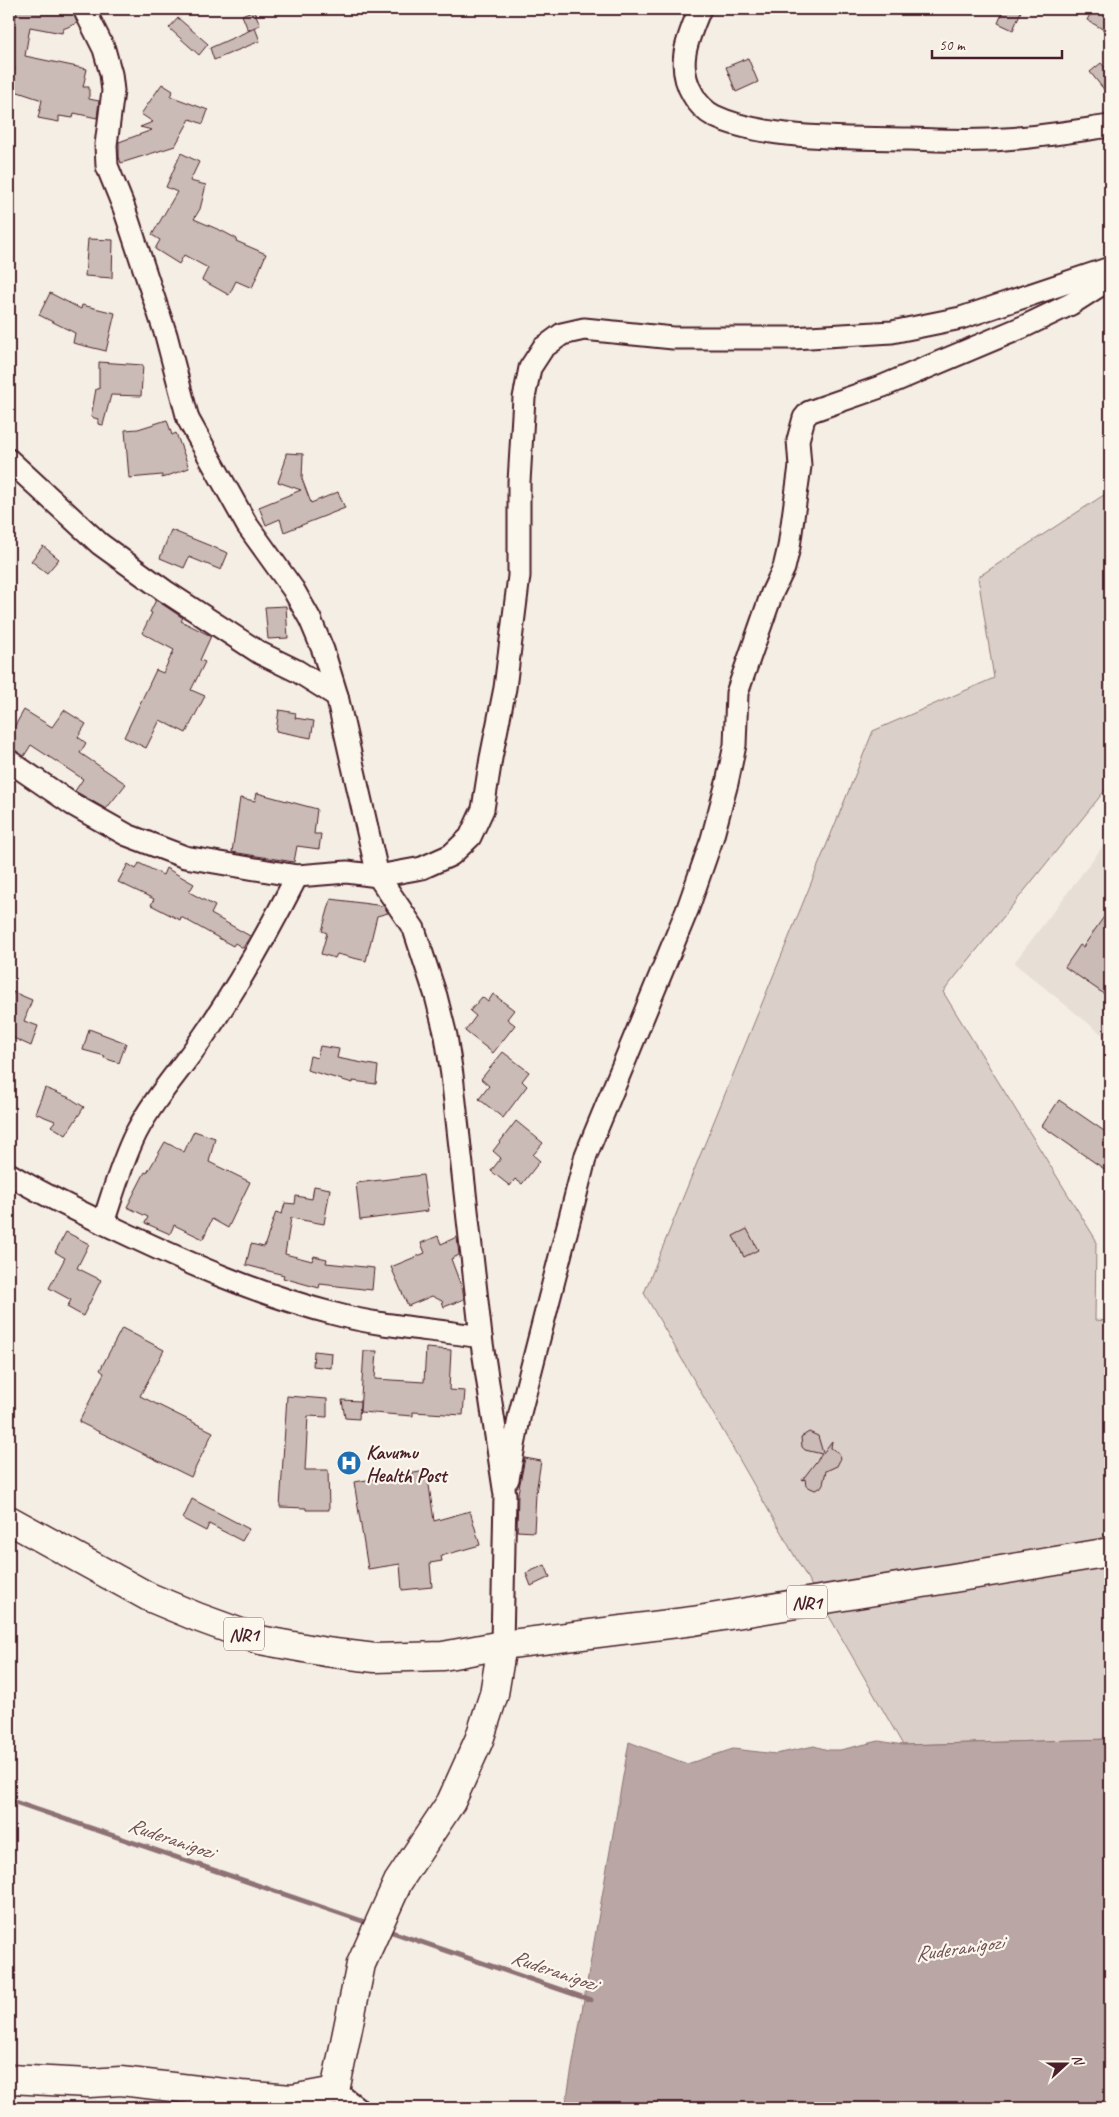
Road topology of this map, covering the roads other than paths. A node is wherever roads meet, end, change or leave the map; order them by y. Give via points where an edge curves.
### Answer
1 (84, 9) edge
2 (700, 9) edge
3 (1110, 126) edge
4 (1110, 268) edge
5 (1110, 278) edge
6 (9, 460) edge
7 (337, 696) junction
8 (9, 761) edge
9 (297, 876) junction
10 (378, 876) junction
11 (9, 1174) edge
12 (103, 1223) junction
13 (481, 1337) junction
14 (505, 1495) junction
15 (9, 1520) edge
16 (1110, 1552) edge
17 (502, 1645) junction
18 (9, 2079) edge
19 (335, 2091) junction
20 (357, 2108) edge

1 - 7 street via 104,49 111,74 113,91 106,145 107,166 163,326 188,419 247,525 293,589 310,619
2 - 3 street via 683,61 684,73 701,106 713,116 734,124 778,133 816,136 960,140 1004,140
4 - 10 street via 961,318 892,332 793,338 673,338 584,329 562,334 543,348 530,368 524,398 519,482 519,576 483,809 470,837 451,855 422,868
5 - 14 street via 1071,304 1007,334 883,386 809,412 804,418 798,440 798,490 788,554 737,694 735,745 712,839 688,908 586,1155 520,1413
6 - 7 street via 100,544 165,591 260,653
7 - 10 street
8 - 9 street via 72,804 127,835 185,857
9 - 10 street via 347,872
9 - 12 street via 234,991 154,1102 135,1135
10 - 13 street via 414,929 446,1036
11 - 12 street
12 - 13 street via 172,1256 335,1314 377,1324
13 - 14 street
14 - 17 street
15 - 17 main road, NR1 via 149,1597 260,1640 375,1658 443,1656
16 - 17 main road, NR1 via 693,1621
17 - 19 main road via 494,1694 479,1740 451,1802 398,1882 361,1964
18 - 19 main road via 88,2084 121,2081 292,2099
19 - 20 street

